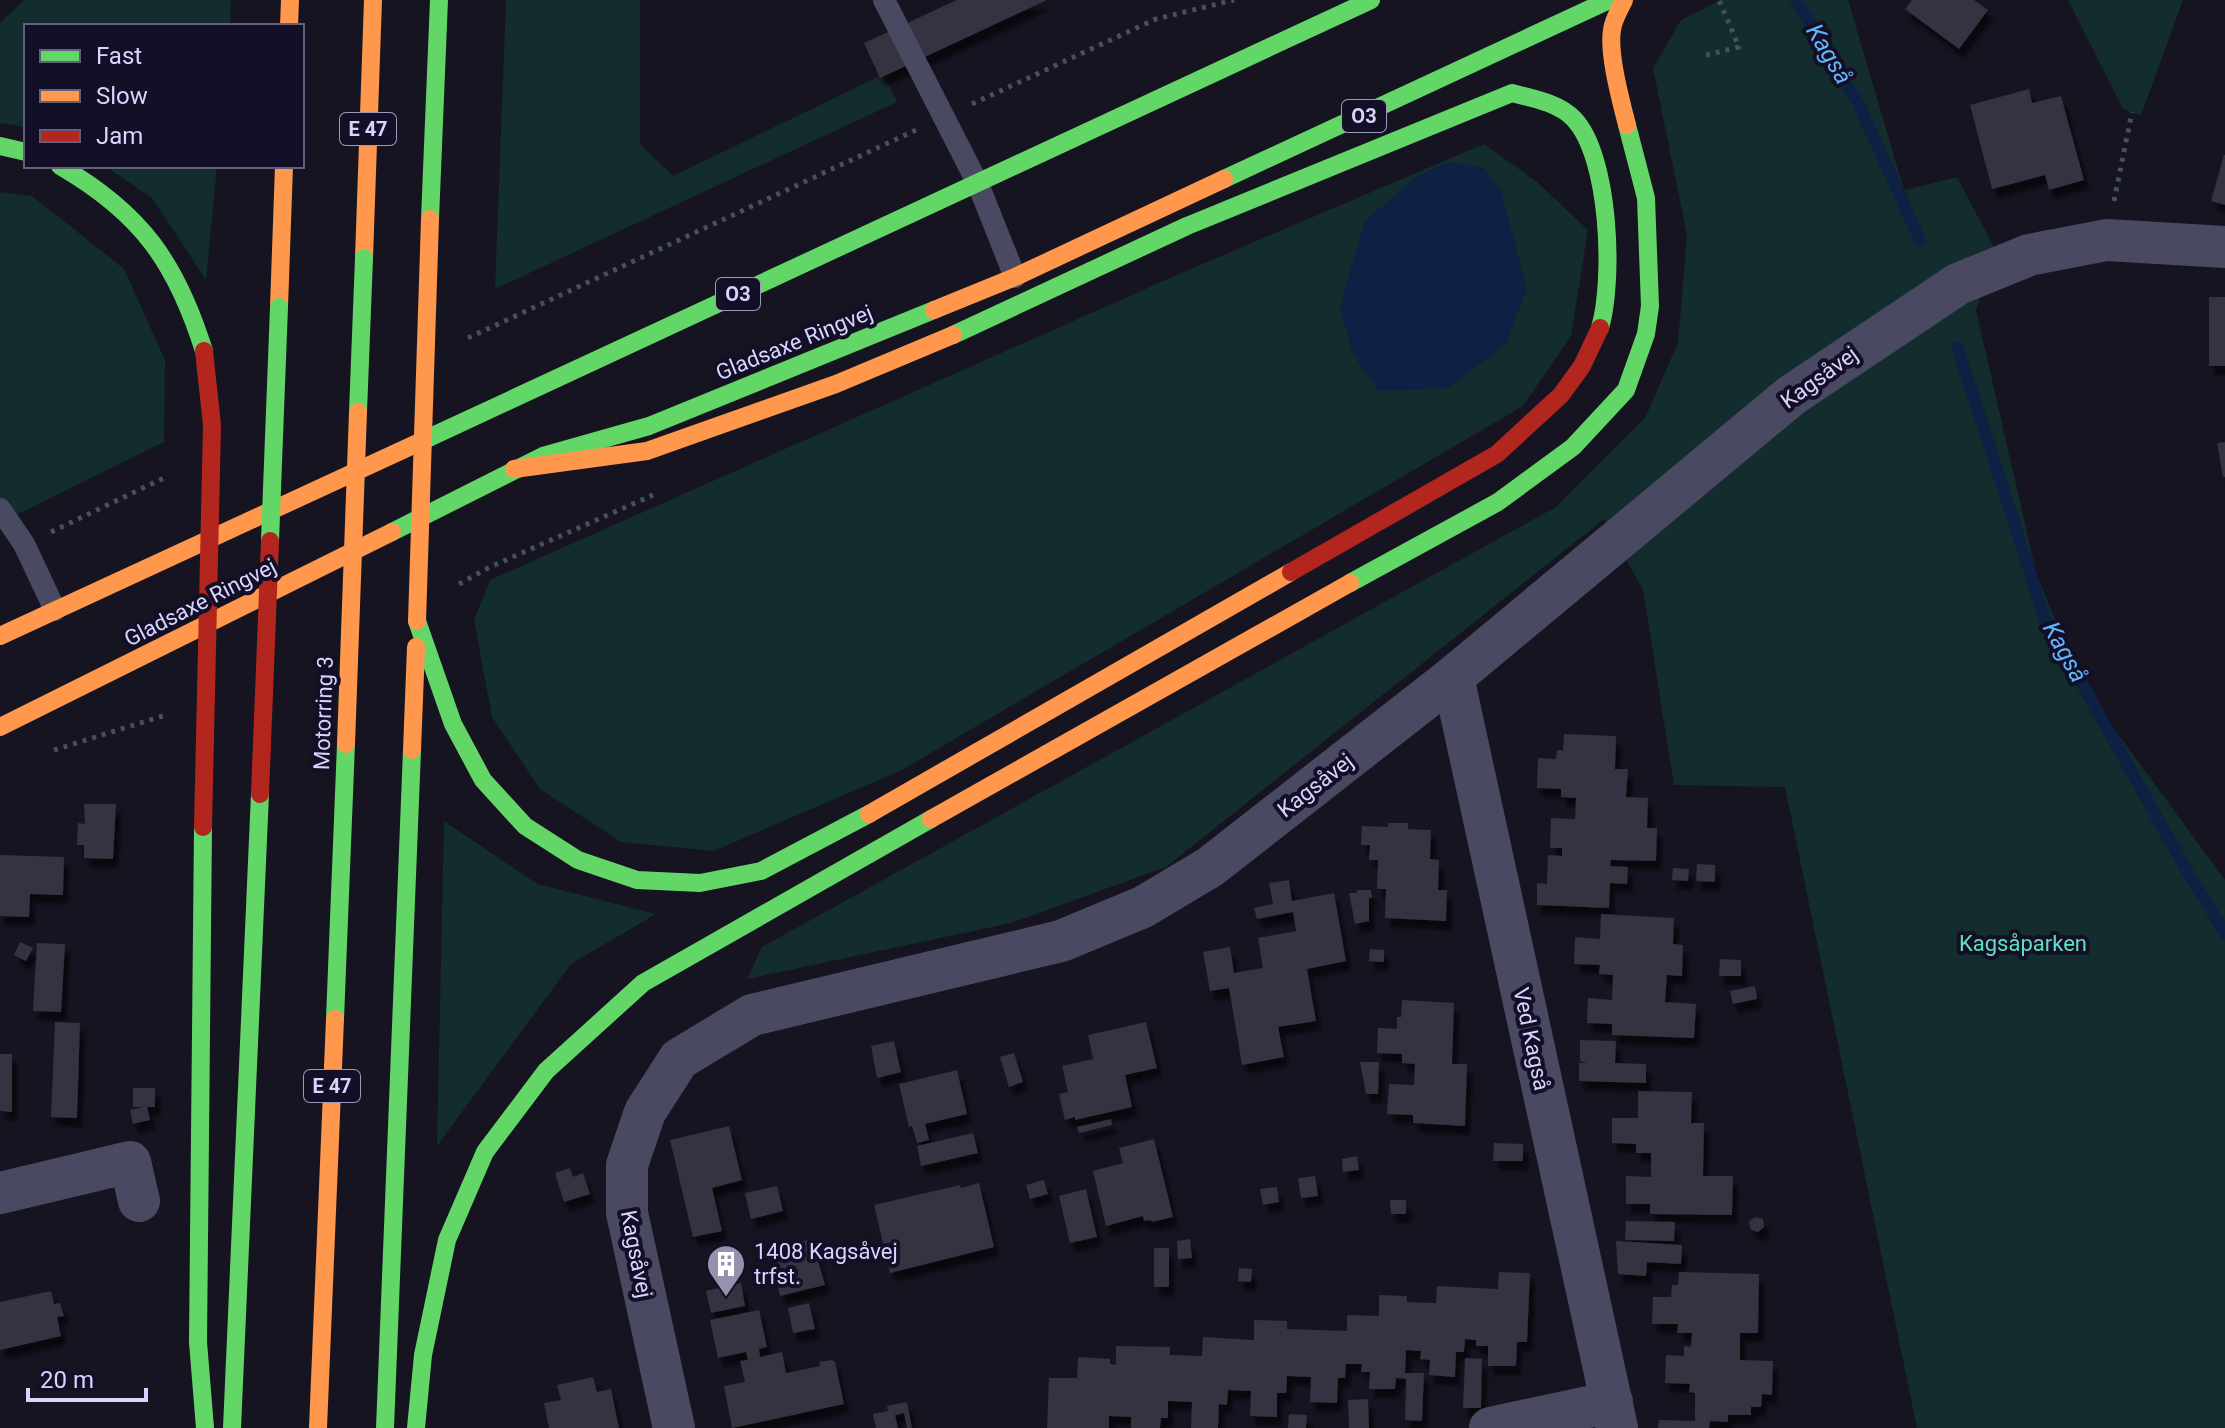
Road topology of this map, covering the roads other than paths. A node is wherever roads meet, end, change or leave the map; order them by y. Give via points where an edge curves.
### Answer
1 (290, 0) edge
2 (373, 0) edge
3 (439, 0) edge
4 (884, 0) edge
5 (1371, 0) edge
6 (1609, 0) edge
7 (1624, 0) edge
8 (289, 24) edge
9 (0, 146) edge
10 (24, 152) edge
11 (63, 168) edge
12 (284, 168) edge
13 (978, 184) junction
14 (2225, 247) edge
15 (1015, 277) junction
16 (514, 469) junction
17 (0, 509) edge
18 (55, 610) junction
19 (417, 621) junction
20 (0, 636) edge
21 (1453, 677) junction
22 (0, 727) edge
23 (0, 1193) edge
24 (139, 1201) dead end
25 (1614, 1415) edge
26 (205, 1428) edge
27 (232, 1428) edge
28 (318, 1428) edge
29 (385, 1428) edge
30 (416, 1428) edge
31 (674, 1428) edge
32 (1490, 1428) edge

1 - 8 main road
2 - 28 main road, Motorring 3 / E 47, bridge
3 - 19 main road, bridge
4 - 13 lane
5 - 13 main road, O3
6 - 15 main road, Gladsaxe Ringvej / O3
7 - 30 main road via 1611,37 1646,198 1650,306 1626,390 1573,447 1498,502 1116,712 643,983 546,1071 485,1152 447,1240 423,1355
9 - 10 main road
11 - 26 main road, bridge via 109,196 158,247 189,301 204,351 212,425 198,1342
12 - 27 main road, bridge
13 - 15 lane
13 - 18 main road, O3
14 - 21 street, Kagsåvej via 2107,240 2029,255 1958,284 1792,395
15 - 16 main road, Gladsaxe Ringvej / O3 via 664,420
16 - 19 main road via 647,451 836,384 984,322 1187,226 1512,93 1557,107 1576,121 1591,146 1604,212 1608,290 1591,350 1561,398 1540,417 1497,454 761,871 700,883 637,880 578,860 525,826 483,780 453,724
16 - 22 main road, Gladsaxe Ringvej / O3
17 - 18 lane via 24,544
18 - 20 main road, O3
19 - 29 main road
21 - 25 street, Ved Kagså
21 - 31 street, Kagsåvej via 1210,867 1143,907 1061,941 752,1015 679,1059 645,1112 627,1165 627,1213
23 - 24 street via 130,1162
25 - 32 street, Ved Kagså

